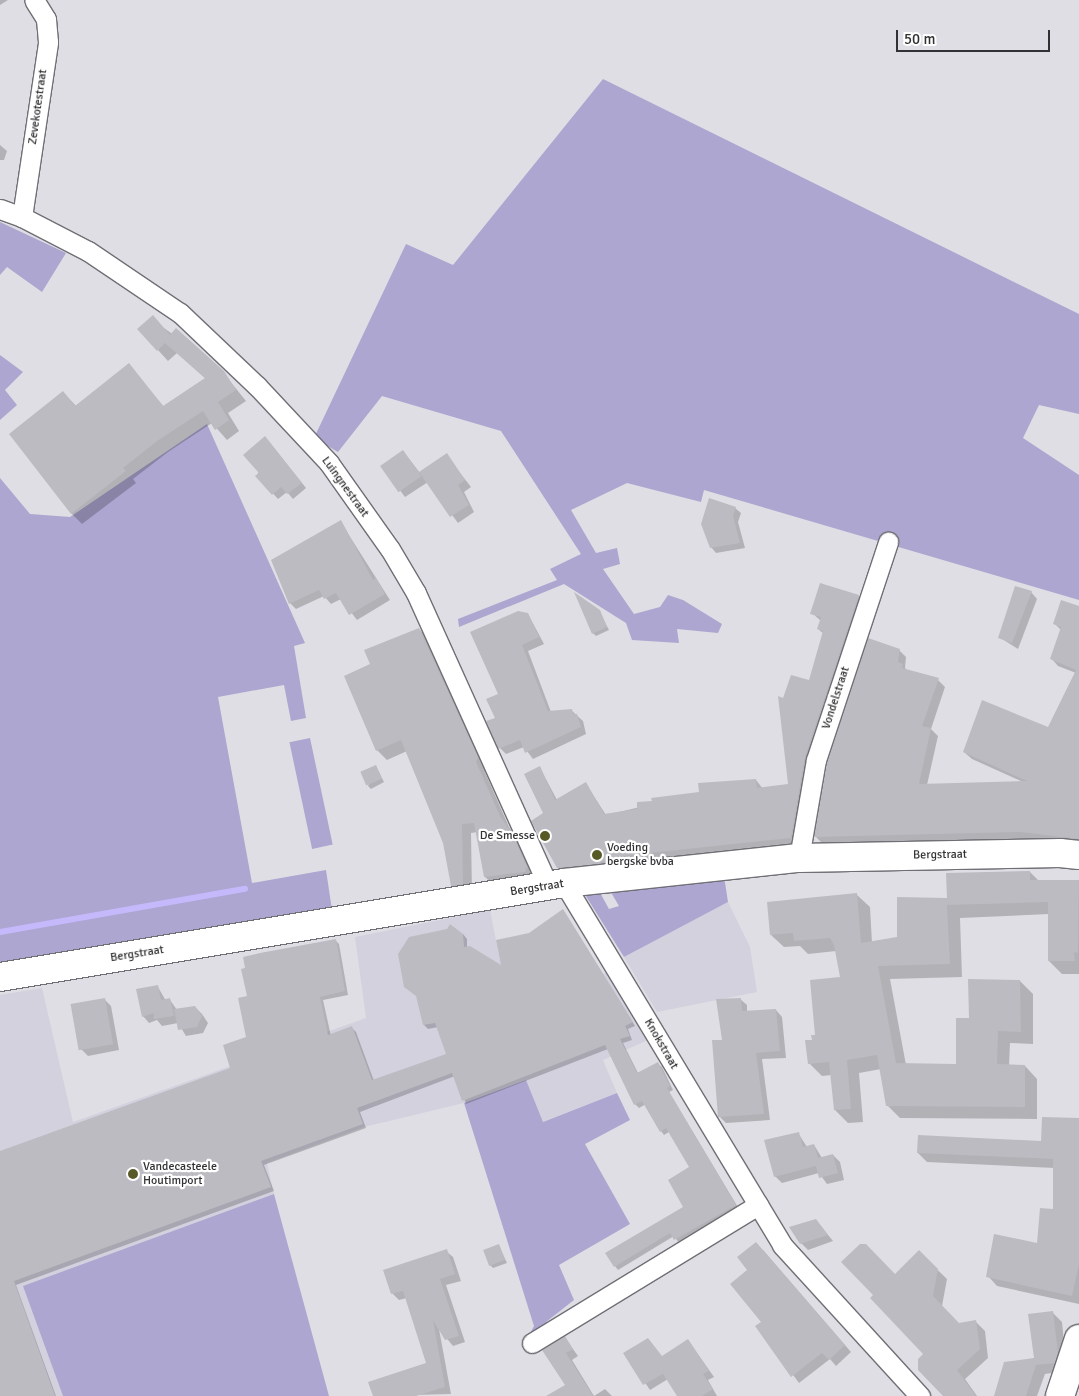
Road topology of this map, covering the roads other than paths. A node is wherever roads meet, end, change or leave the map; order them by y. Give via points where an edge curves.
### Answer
1 (34, 0) edge
2 (0, 209) edge
3 (22, 217) junction
4 (888, 542) dead end
5 (1079, 855) edge
6 (799, 858) junction
7 (556, 884) junction
8 (0, 977) edge
9 (758, 1206) junction
10 (1079, 1340) edge
11 (532, 1343) dead end
12 (920, 1396) edge
13 (1060, 1396) edge

1 - 3 street, Zevekotestraat via 46,19 48,42
2 - 3 street, Luingnestraat
3 - 7 street, Luingnestraat via 88,251 180,313 257,386 329,463 390,549 416,593
4 - 6 street, Vondelstraat via 816,760
5 - 6 street, Bergstraat
6 - 7 street, Bergstraat
7 - 8 street, Bergstraat
7 - 9 street, Knokstraat
9 - 11 street
9 - 12 street, Knokstraat via 782,1245
10 - 13 street

